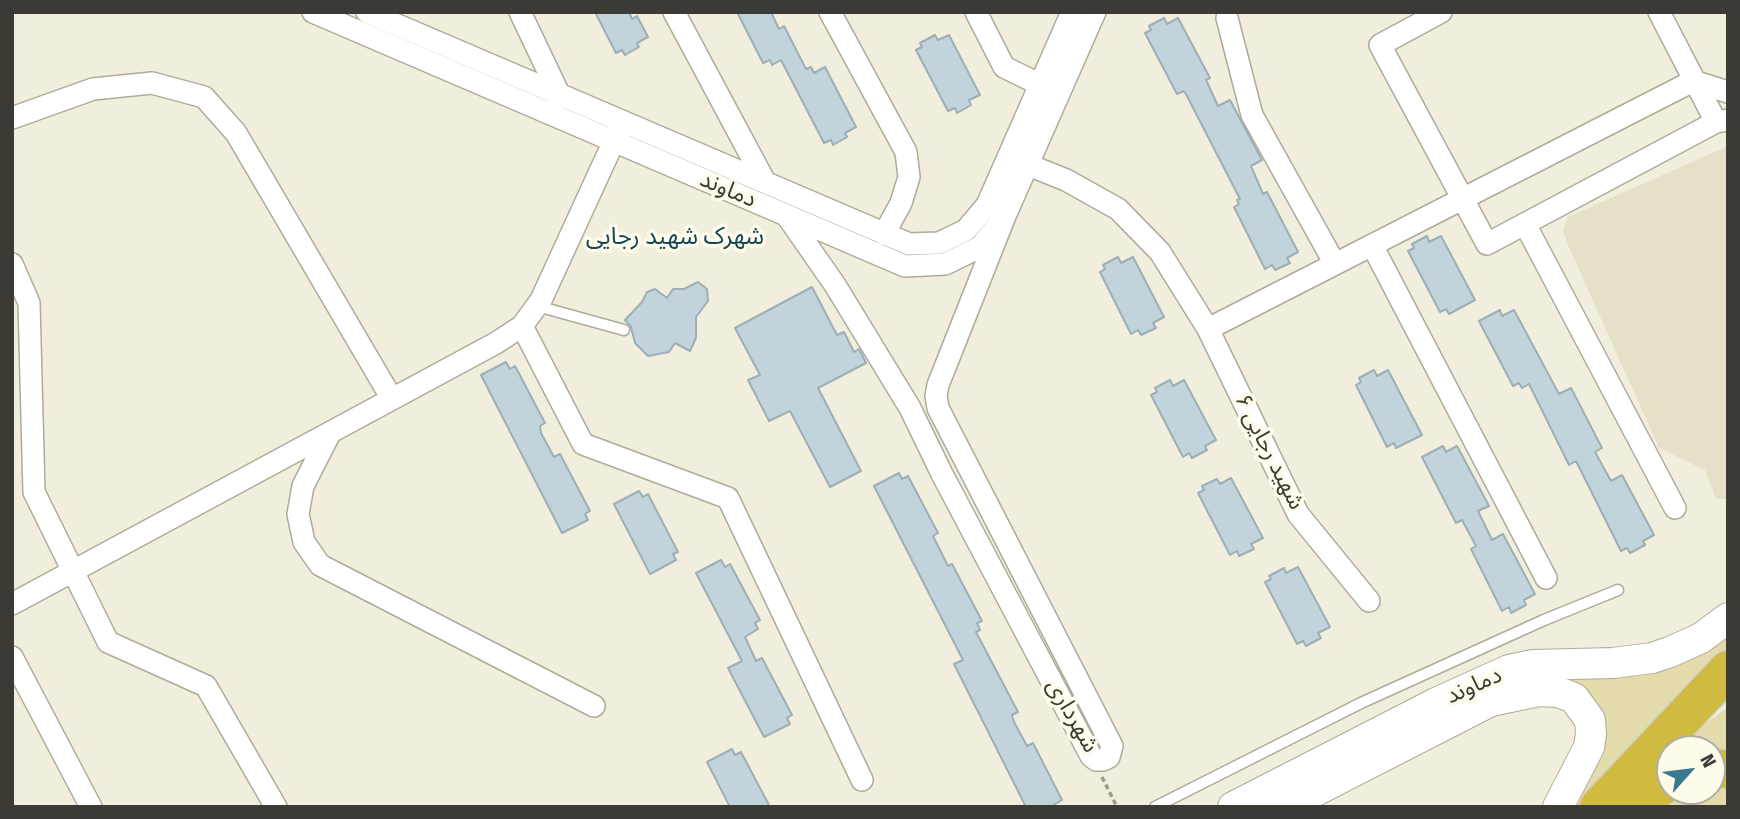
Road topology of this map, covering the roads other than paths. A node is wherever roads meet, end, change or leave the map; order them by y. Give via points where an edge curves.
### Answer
1 (313, 12) edge
2 (367, 12) edge
3 (520, 12) edge
4 (674, 12) edge
5 (830, 12) edge
6 (976, 12) edge
7 (1072, 12) edge
8 (1095, 12) edge
9 (1441, 12) edge
10 (1659, 12) edge
11 (1227, 18) dead end
12 (346, 19) edge
13 (1693, 81) junction
14 (1050, 89) junction
15 (1728, 92) edge
16 (554, 104) junction
17 (12, 118) edge
18 (1722, 121) edge
19 (618, 132) junction
20 (1018, 160) junction
21 (765, 183) junction
22 (1463, 199) junction
23 (787, 216) junction
24 (1005, 216) junction
25 (1525, 224) junction
26 (884, 234) junction
27 (1372, 245) junction
28 (12, 264) edge
29 (1335, 264) junction
30 (537, 306) junction
31 (522, 326) junction
32 (1208, 329) junction
33 (624, 330) dead end
34 (936, 396) junction
35 (393, 399) junction
36 (910, 408) junction
37 (330, 433) junction
38 (965, 463) junction
39 (942, 474) junction
40 (1675, 509) dead end
41 (73, 571) junction
42 (1546, 578) dead end
43 (1618, 590) dead end
44 (1369, 601) dead end
45 (12, 604) edge
46 (1728, 618) edge
47 (12, 657) edge
48 (1728, 670) edge
49 (1728, 699) edge
50 (594, 706) dead end
51 (1672, 735) edge
52 (1692, 735) edge
53 (1656, 771) edge
54 (862, 780) dead end
55 (91, 807) edge
56 (276, 807) edge
57 (1156, 807) edge
58 (1233, 807) edge
59 (1284, 807) edge
60 (1558, 807) edge
61 (1599, 807) edge
62 (1635, 807) edge

1 - 12 street, دماوند
2 - 16 street, دماوند
3 - 16 street
4 - 21 street
5 - 26 street via 906,152 909,177
6 - 14 street via 1004,67
7 - 14 street, دماوند
8 - 14 street, دماوند
9 - 22 street via 1380,45
10 - 13 street
11 - 29 street via 1252,115
12 - 16 street, دماوند
13 - 15 street
13 - 18 street
13 - 22 street
14 - 20 street, دماوند
16 - 19 street, دماوند
17 - 35 street via 93,89 152,83 204,97 236,133
18 - 25 street
19 - 21 street, دماوند
19 - 23 street, دماوند
19 - 30 street
20 - 24 street, دماوند
20 - 26 street, دماوند via 966,230 929,244 909,244
20 - 32 street, شهید رجایی ۶ via 1118,209 1160,251
21 - 26 street, دماوند
22 - 25 street via 1487,244
22 - 27 street
23 - 24 street, دماوند via 905,266 945,264 980,247
23 - 36 street, شهرداری
24 - 34 street
25 - 40 street
27 - 29 street
27 - 42 street
28 - 41 street via 29,303 34,492
29 - 32 street
30 - 31 street
30 - 33 lane
31 - 35 street
31 - 54 street via 583,444 728,498
32 - 44 street, شهید رجایی ۶ via 1298,514
34 - 36 street
34 - 38 street, شهرداری
35 - 37 street
36 - 39 street, شهرداری
37 - 41 street
37 - 50 street via 303,486 298,514 304,542 320,565
38 - 39 street
38 - 39 street, شهرداری via 1112,746 1107,758 1091,756
41 - 45 street
41 - 56 street via 108,642 206,686
43 - 57 lane via 1361,703
46 - 58 main road, دماوند via 1701,638 1652,658 1509,670
47 - 55 street
48 - 51 highway
49 - 52 highway
53 - 61 highway
53 - 62 highway via 1653,791
59 - 60 main road, دماوند via 1491,701 1539,691 1574,698 1590,720 1589,747

